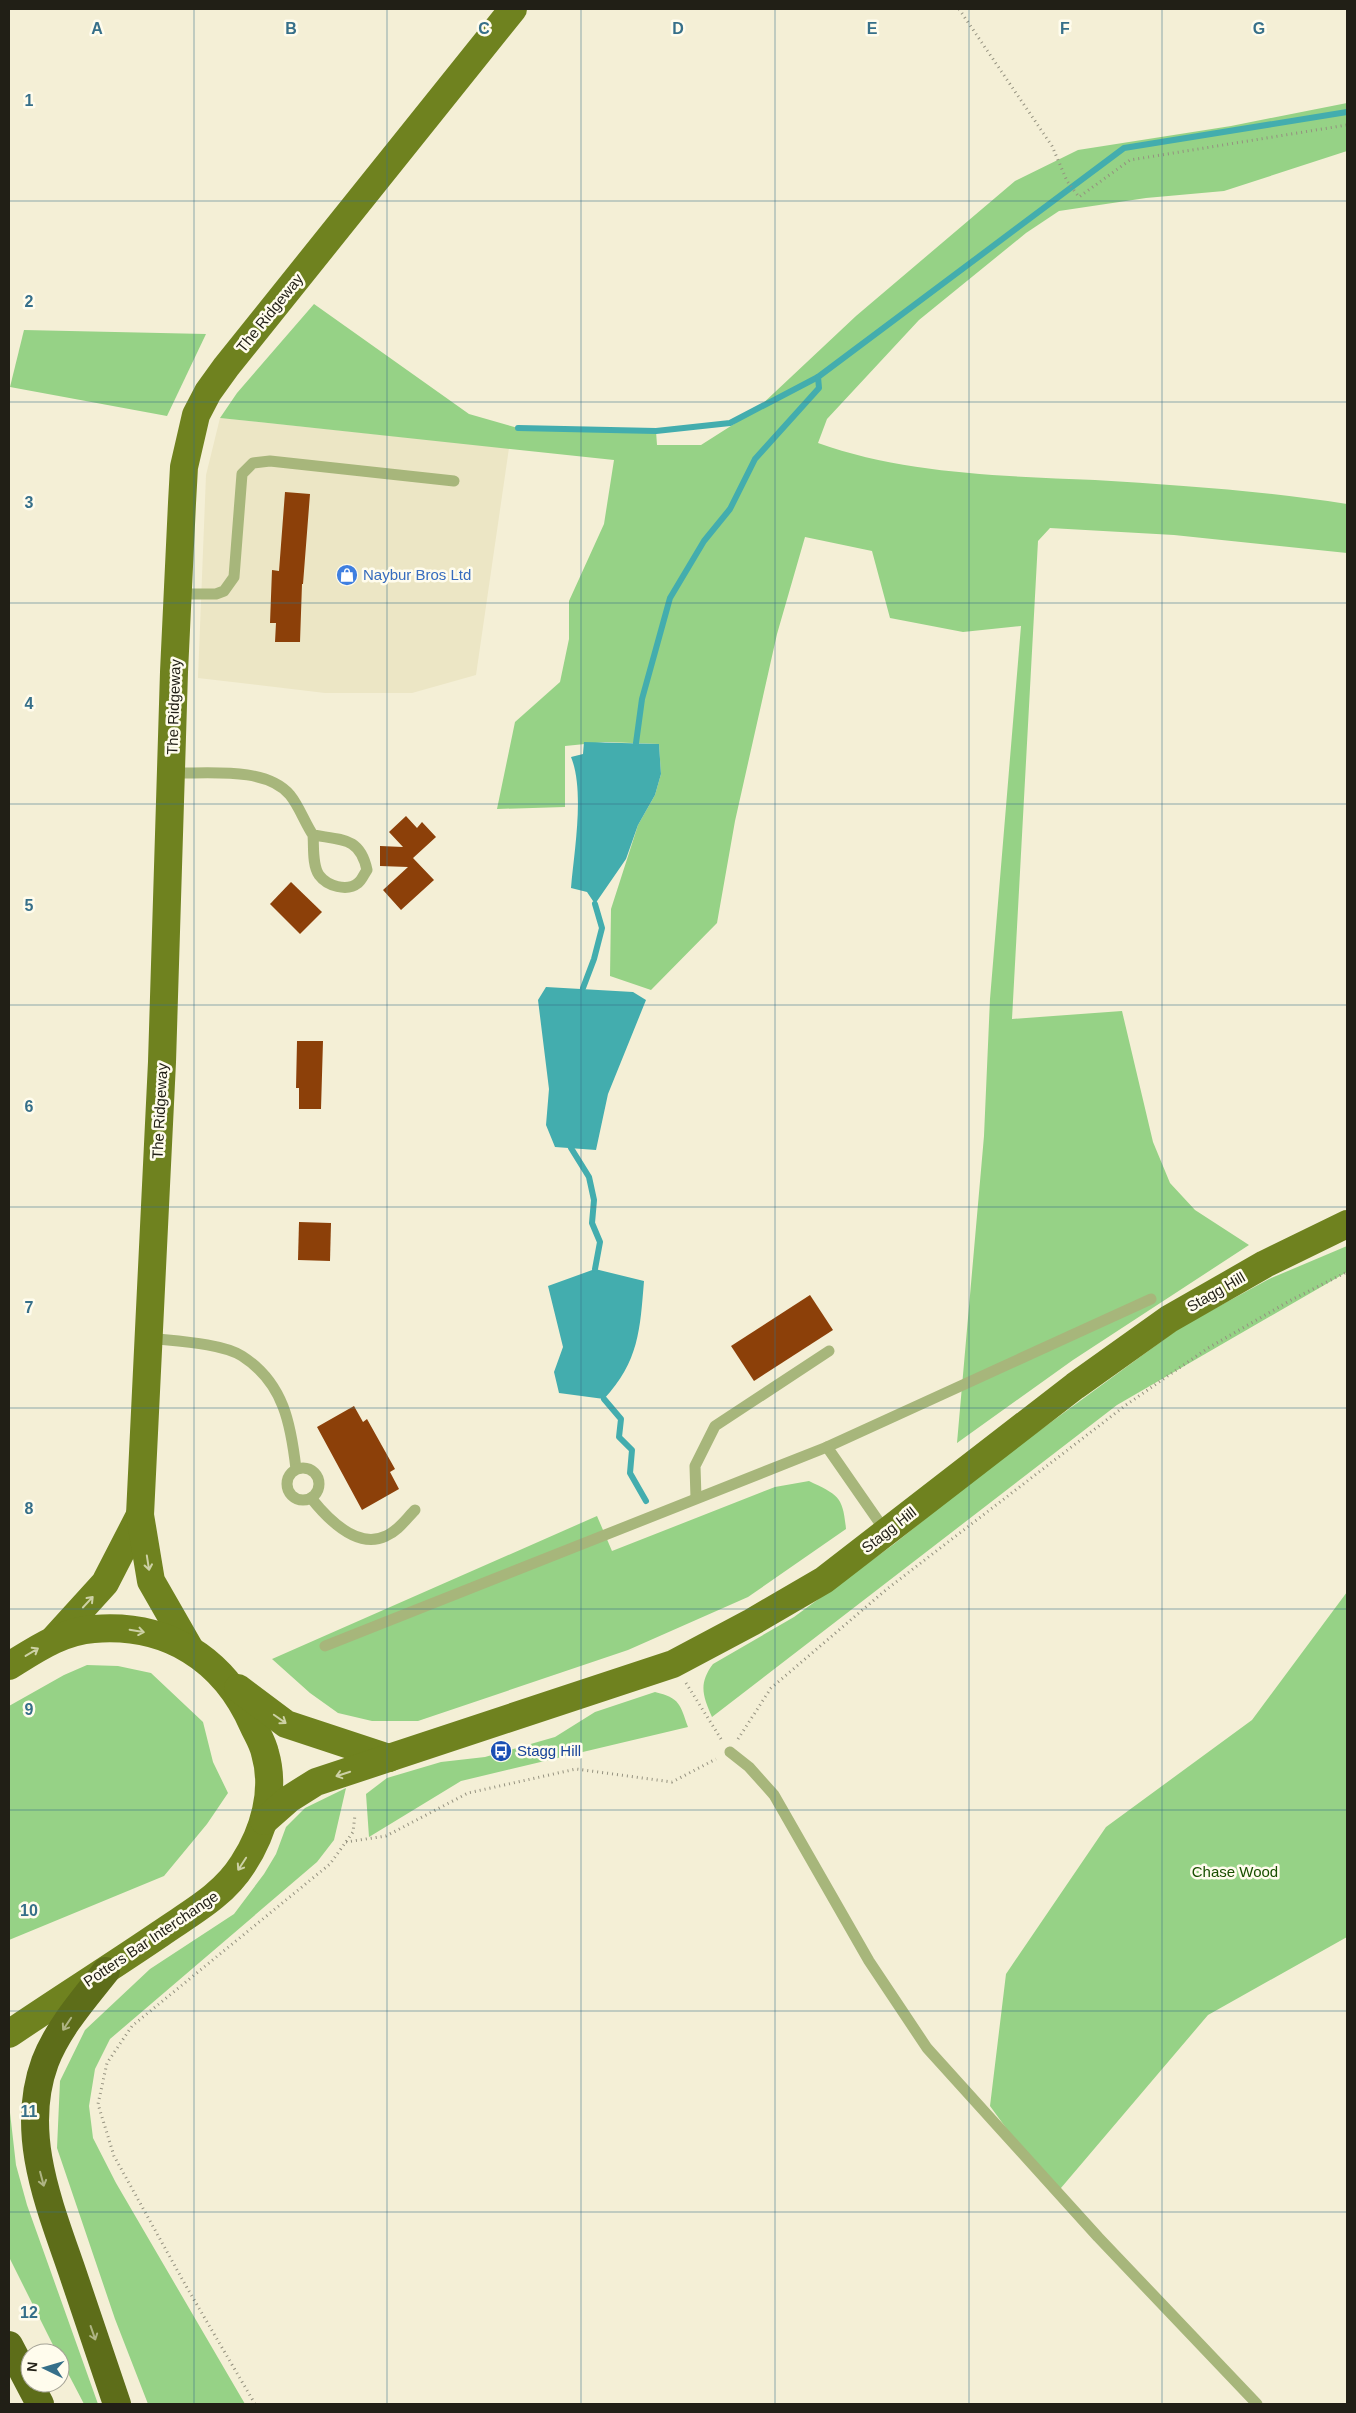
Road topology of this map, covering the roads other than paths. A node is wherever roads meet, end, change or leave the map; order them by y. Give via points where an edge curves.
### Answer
1 (514, 9) edge
2 (454, 481) dead end
3 (178, 594) junction
4 (172, 773) junction
5 (313, 835) junction
6 (1347, 1224) edge
7 (1151, 1299) dead end
8 (149, 1338) junction
9 (829, 1351) dead end
10 (828, 1447) junction
11 (296, 1469) junction
12 (311, 1498) junction
13 (696, 1498) junction
14 (415, 1510) dead end
15 (140, 1515) junction
16 (886, 1533) junction
17 (55, 1638) junction
18 (325, 1646) dead end
19 (190, 1649) junction
20 (9, 1666) edge
21 (226, 1680) junction
22 (730, 1752) road end
23 (389, 1758) junction
24 (264, 1821) junction
25 (106, 1971) junction
26 (9, 2034) edge
27 (9, 2344) edge
28 (40, 2404) edge
29 (117, 2404) edge
30 (1257, 2404) edge

1 - 3 main road, The Ridgeway via 208,392 196,415 184,467
2 - 3 lane via 270,462 253,463 242,474 234,577 224,591 216,594
3 - 4 main road, The Ridgeway
4 - 5 lane via 240,774 266,778 290,794
4 - 8 main road, The Ridgeway
5 - 5 lane via 352,843 364,855 367,870 360,882 351,888 341,887 319,875 315,866
6 - 16 main road, Stagg Hill via 1264,1264 1169,1319 1075,1386
7 - 10 lane
8 - 11 lane via 213,1346 242,1356 267,1378 282,1403 291,1428
8 - 15 main road, The Ridgeway
9 - 13 lane via 715,1426 695,1466
10 - 13 lane
10 - 16 lane
11 - 12 lane via 307,1469 316,1475 318,1491
11 - 12 lane via 286,1482 288,1492 301,1501
12 - 14 lane via 329,1520 344,1531 367,1538 385,1537
13 - 18 lane
17 -> 15 main road, The Ridgeway via 105,1583
15 -> 19 main road, The Ridgeway via 151,1581
16 - 23 main road, Stagg Hill via 824,1580 673,1664
17 -> 19 main road, Potters Bar Interchange via 92,1629 125,1629 157,1634
20 -> 17 main road, Potters Bar Interchange
19 - 21 main road, Potters Bar Interchange via 209,1662
21 -> 23 main road via 286,1724
21 - 24 main road, Potters Bar Interchange via 246,1709 266,1753 269,1788
22 - 30 lane via 750,1768 774,1795 869,1961 927,2048 1098,2237
23 -> 24 main road, Stagg Hill via 316,1782 289,1799
24 -> 25 main road, Potters Bar Interchange via 243,1864 221,1892
25 - 26 main road, Potters Bar Interchange
25 -> 29 highway via 57,2038 46,2061 36,2100 35,2128 36,2152 48,2198
27 - 28 highway

